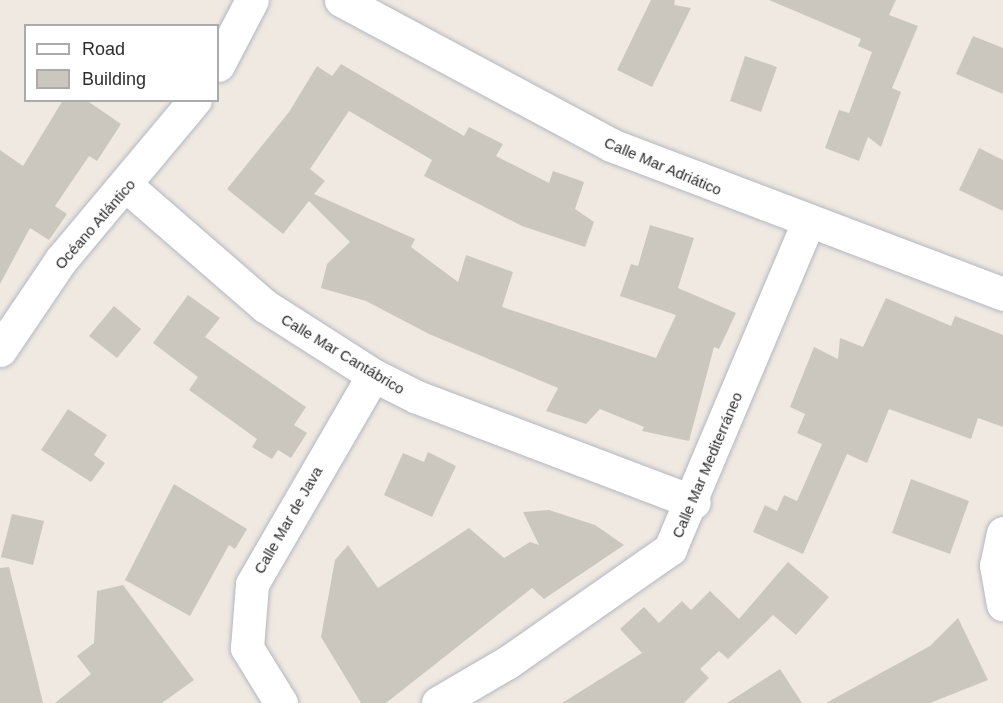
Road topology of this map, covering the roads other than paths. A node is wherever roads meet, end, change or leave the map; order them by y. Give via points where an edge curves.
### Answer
1 (252, 0) edge
2 (340, 0) edge
3 (219, 63) edge
4 (193, 102) edge
5 (128, 187) junction
6 (808, 223) junction
7 (1003, 294) edge
8 (0, 350) edge
9 (373, 375) junction
10 (694, 502) junction
11 (1003, 533) edge
12 (1003, 604) edge
13 (281, 703) edge
14 (438, 703) edge

1 - 3 street
2 - 6 street, Calle Mar Adriático via 611,145
4 - 5 street, Océano Atlántico
5 - 8 street, Océano Atlántico via 61,260
5 - 9 street, Calle Mar Cantábrico via 265,306
6 - 7 street, Calle Mar Adriático
6 - 10 street, Calle Mar Mediterráneo
9 - 10 street, Calle Mar Cantábrico
9 - 13 street, Calle Mar de Java via 252,584 247,648
10 - 14 street, Calle Mar Mediterráneo via 670,549 644,571
11 - 12 street via 996,565

